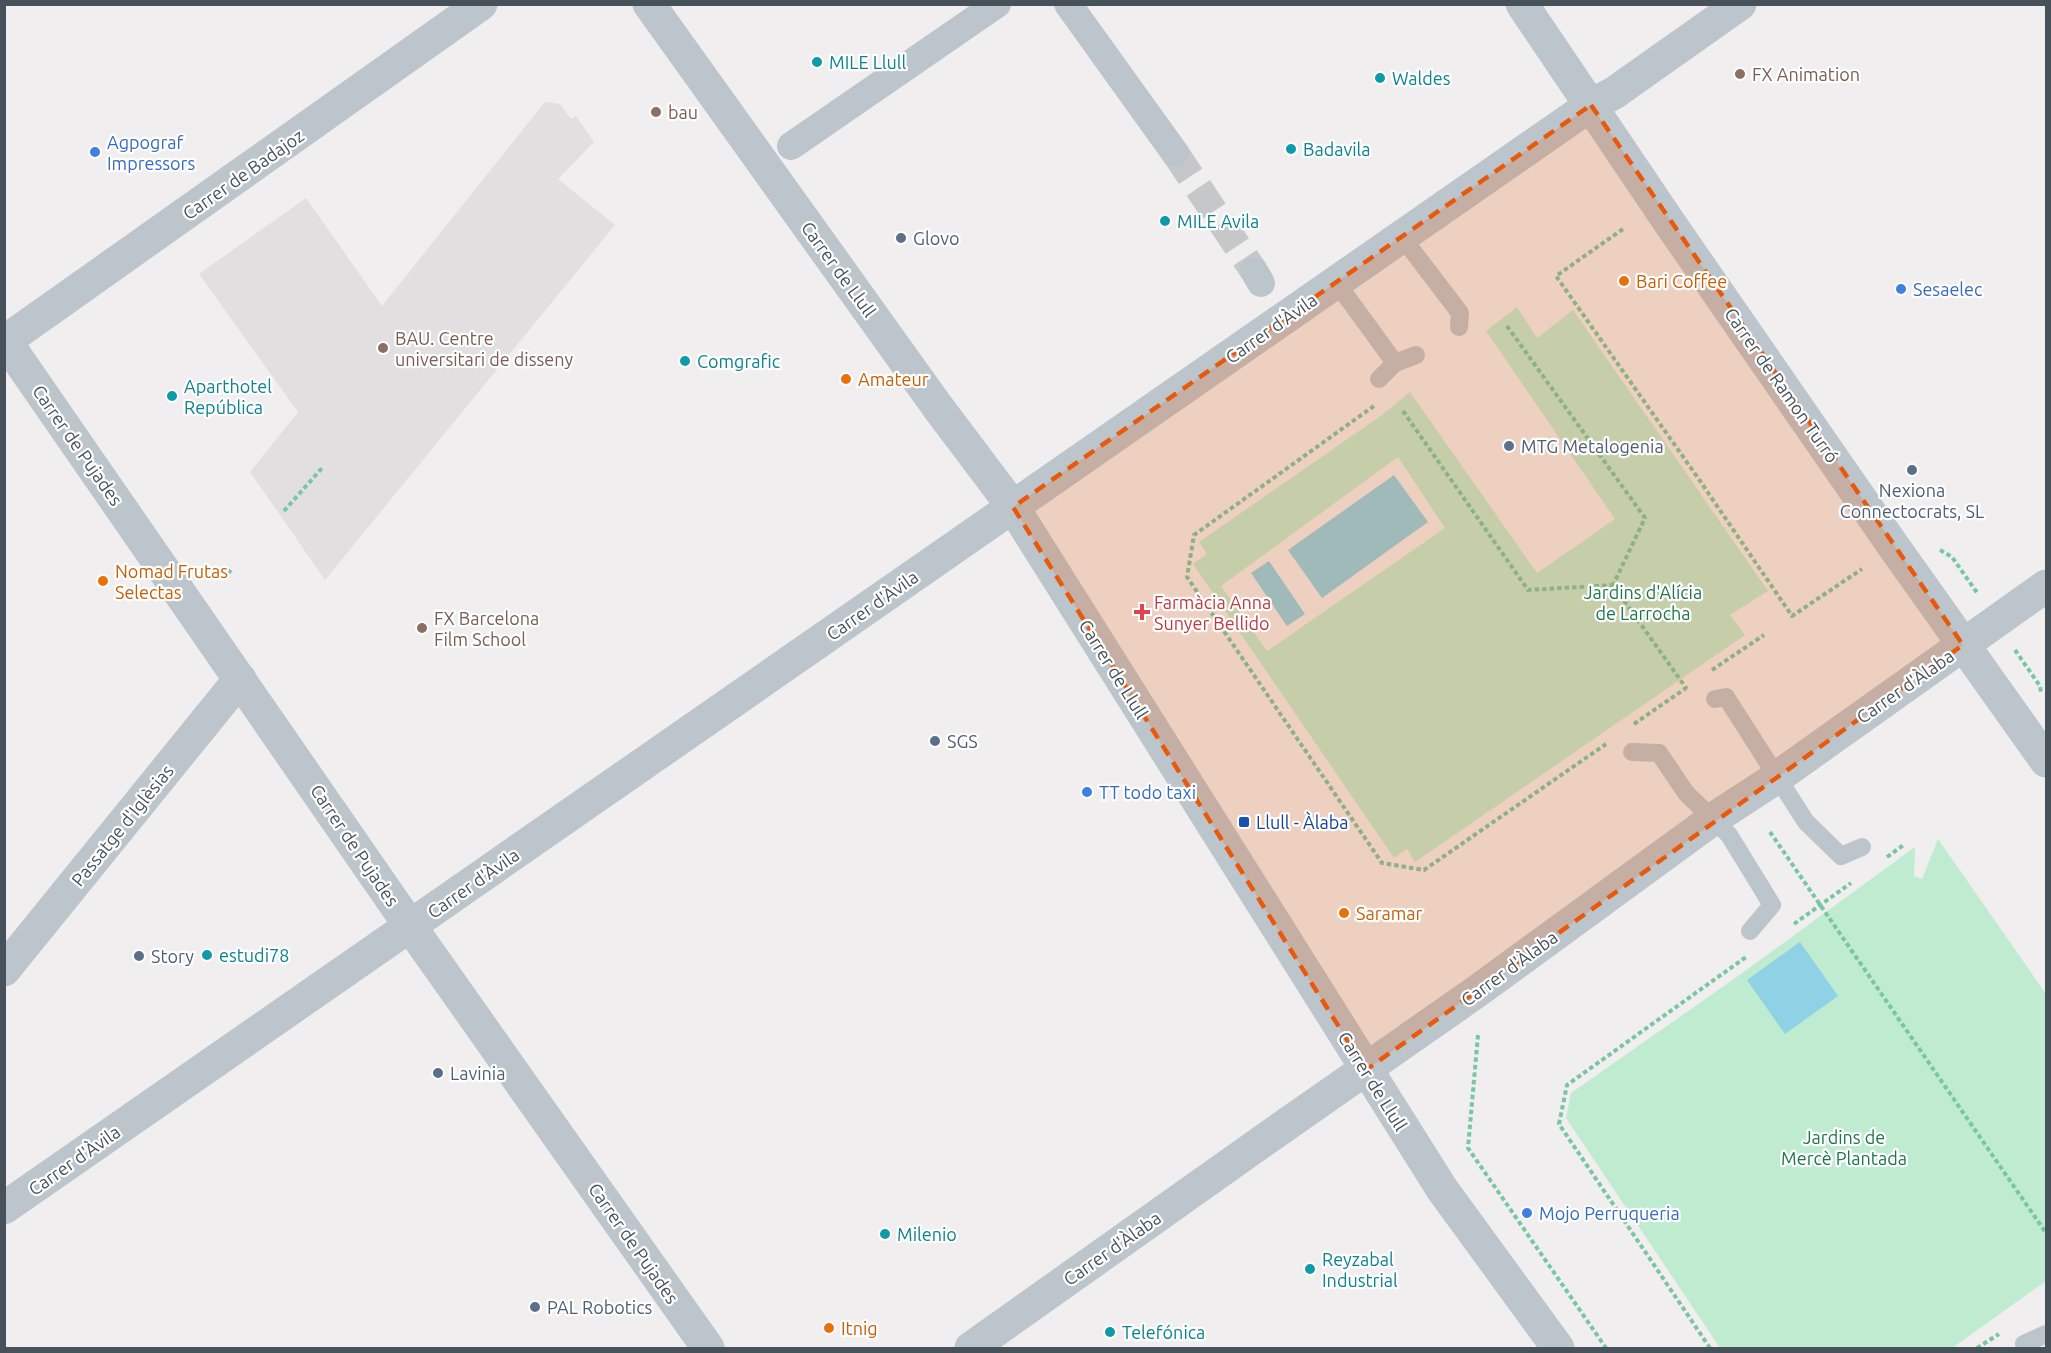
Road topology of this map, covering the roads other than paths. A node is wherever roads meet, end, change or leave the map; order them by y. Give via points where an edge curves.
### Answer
1 (481, 4) edge
2 (649, 4) edge
3 (997, 4) edge
4 (1068, 4) edge
5 (1522, 4) edge
6 (1740, 4) edge
7 (1591, 105) junction
8 (791, 146) dead end
9 (1175, 153) tunnel mouth
10 (1402, 237) junction
11 (1336, 282) junction
12 (1459, 327) dead end
13 (5, 341) edge
14 (1416, 355) dead end
15 (1395, 363) junction
16 (1379, 379) dead end
17 (1013, 507) junction
18 (2046, 586) edge
19 (1963, 645) junction
20 (240, 679) junction
21 (1715, 699) dead end
22 (1632, 752) dead end
23 (2046, 761) edge
24 (1776, 778) junction
25 (1713, 819) junction
26 (1862, 846) dead end
27 (411, 926) junction
28 (1750, 931) dead end
29 (4, 970) edge
30 (1366, 1070) junction
31 (4, 1208) edge
32 (2046, 1334) edge
33 (2024, 1344) dead end
34 (708, 1348) edge
35 (971, 1348) edge
36 (1558, 1348) edge

1 - 13 street, Carrer de Badajoz
2 - 17 street, Carrer de Llull
3 - 8 street
4 - 9 street
5 - 7 street, Carrer de Ramon Turró
6 - 7 street, Carrer d'Àvila
7 - 10 street, Carrer d'Àvila
7 - 19 street, Carrer de Ramon Turró
10 - 11 street, Carrer d'Àvila
10 - 12 lane via 1460,313
11 - 15 lane
11 - 17 street, Carrer d'Àvila
13 - 20 street, Carrer de Pujades
14 - 15 lane
15 - 16 lane
17 - 27 street, Carrer d'Àvila
17 - 30 street, Carrer de Llull
18 - 19 street, Carrer d'Àlaba
19 - 23 street, Carrer de Ramon Turró
19 - 24 street, Carrer d'Àlaba
20 - 27 street, Carrer de Pujades
20 - 29 street, Passatge d'Iglèsias
21 - 24 lane via 1726,697
22 - 25 lane via 1659,753 1686,793
24 - 25 street, Carrer d'Àlaba
24 - 26 lane via 1806,822 1841,856
25 - 28 lane via 1729,835 1772,905
25 - 30 street, Carrer d'Àlaba
27 - 31 street, Carrer d'Àvila
27 - 34 street, Carrer de Pujades
30 - 35 street, Carrer d'Àlaba
30 - 36 street, Carrer de Llull via 1453,1206
32 - 33 lane

